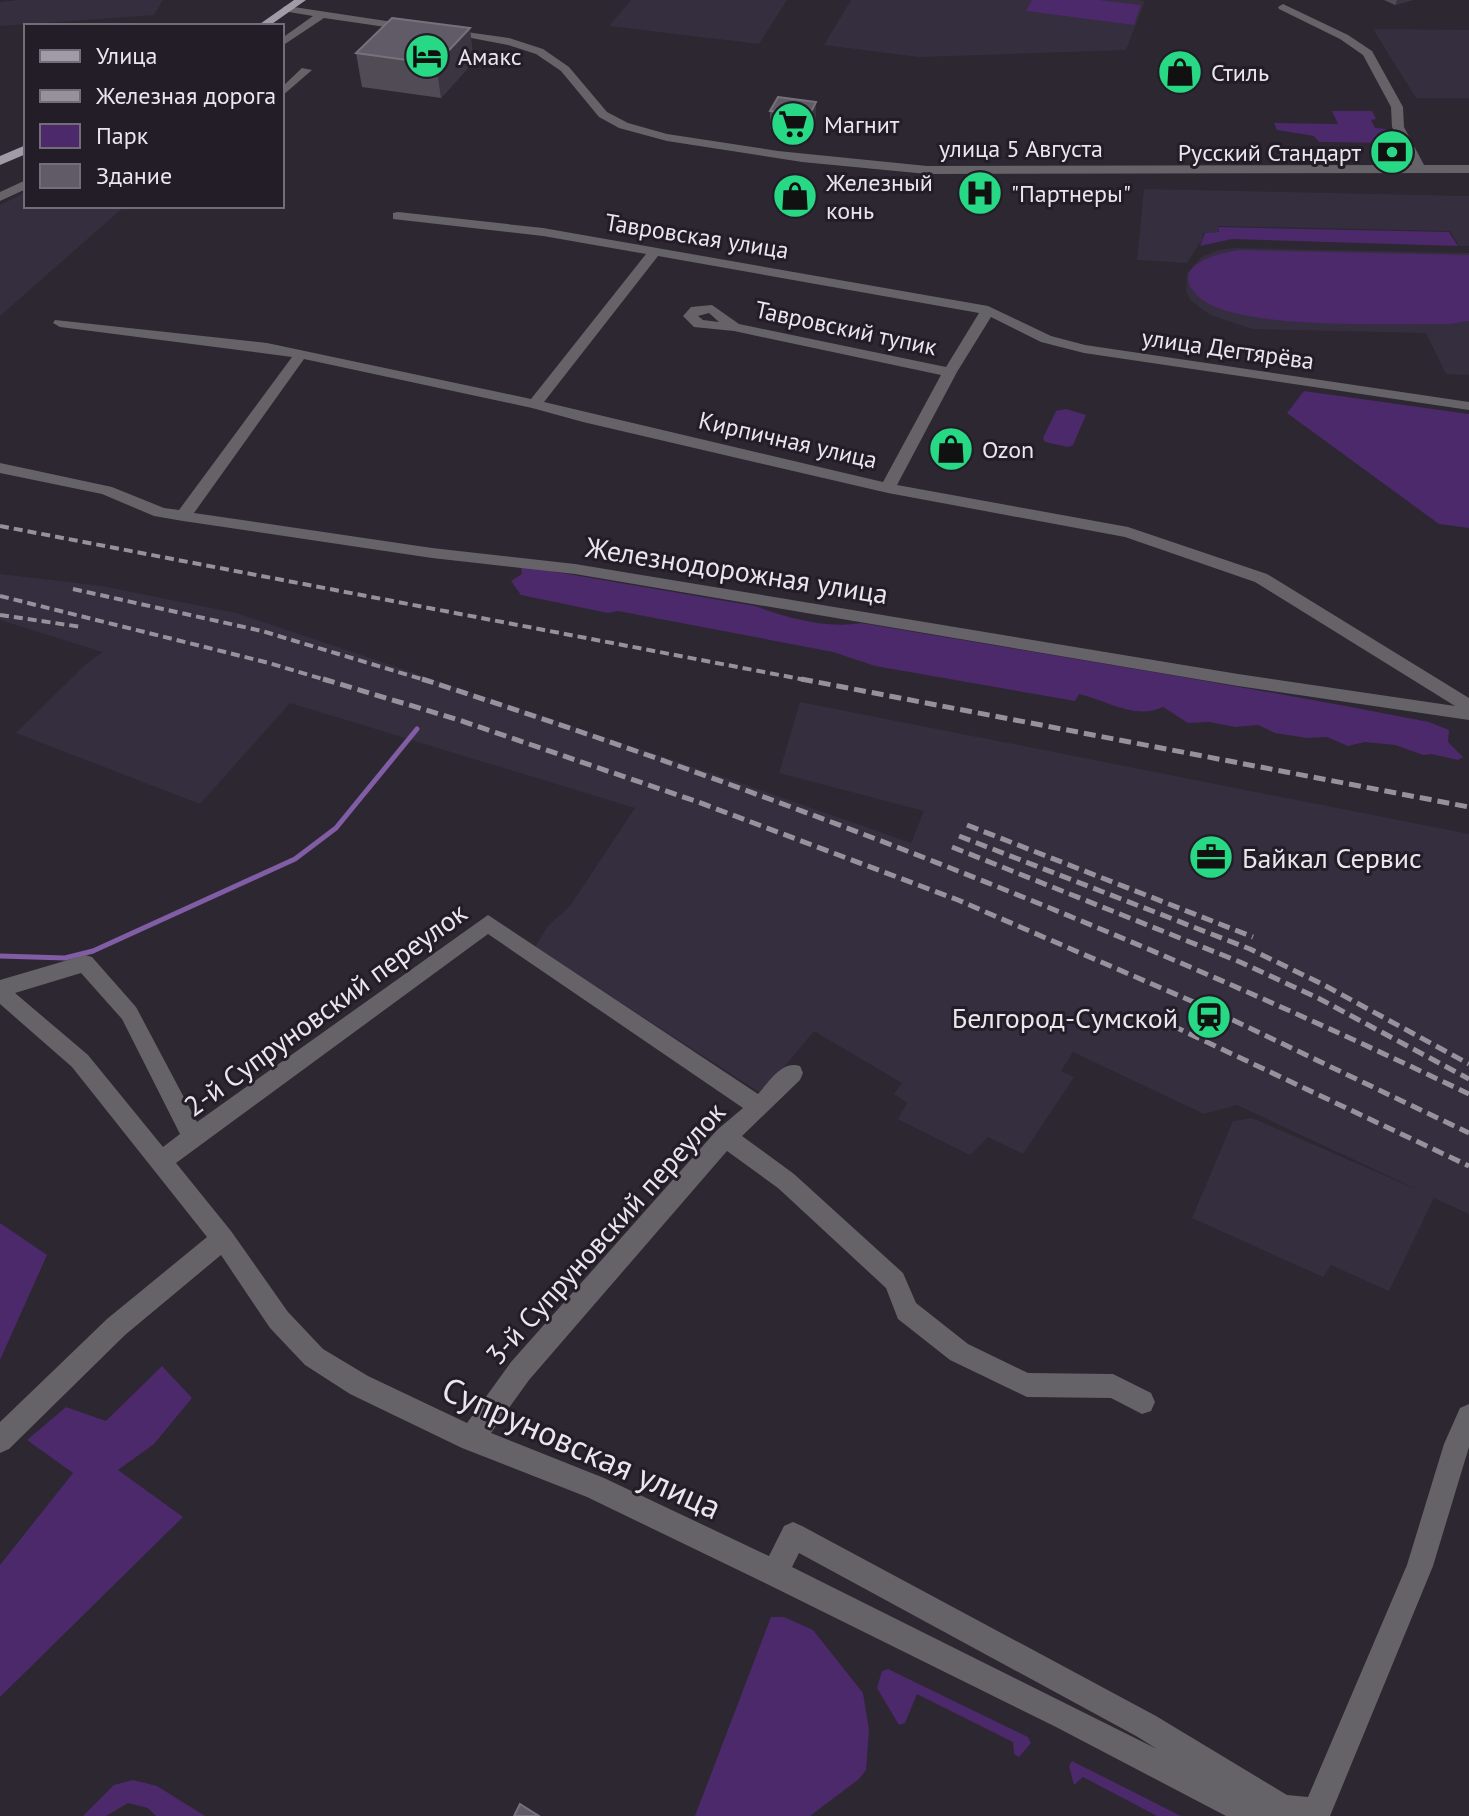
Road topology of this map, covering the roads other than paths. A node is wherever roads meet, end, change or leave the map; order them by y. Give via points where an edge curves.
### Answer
1 (301, 0) edge
2 (1283, 7) dead end
3 (287, 9) junction
4 (330, 21) junction
5 (264, 24) edge
6 (415, 33) edge
7 (284, 42) edge
8 (306, 70) dead end
9 (284, 91) edge
10 (24, 140) edge
11 (24, 150) edge
12 (0, 152) edge
13 (0, 161) edge
14 (1420, 169) junction
15 (1469, 169) edge
16 (24, 185) edge
17 (0, 197) edge
18 (398, 216) dead end
19 (654, 252) junction
20 (988, 310) junction
21 (60, 323) dead end
22 (734, 327) dead end
23 (301, 354) junction
24 (950, 372) junction
25 (535, 404) junction
26 (1469, 406) edge
27 (0, 468) edge
28 (888, 488) junction
29 (183, 516) junction
30 (1469, 706) edge
31 (1469, 714) edge
32 (0, 991) edge
33 (792, 1073) dead end
34 (760, 1107) junction
35 (725, 1137) junction
36 (194, 1138) junction
37 (162, 1160) junction
38 (223, 1239) junction
39 (1142, 1402) dead end
40 (1469, 1417) edge
41 (471, 1439) junction
42 (0, 1440) edge
43 (775, 1573) junction
44 (1315, 1814) edge
45 (1256, 1816) edge

1 - 3 main road
2 - 14 street via 1368,53 1397,107 1398,127
3 - 4 street, улица 5 Августа
3 - 5 main road
4 - 6 street
4 - 7 street
4 - 14 street, улица 5 Августа via 527,47 564,67 606,117 629,126 683,140 860,167
8 - 9 street
10 - 12 main road
11 - 13 main road
14 - 15 street, улица 5 Августа
16 - 17 street
18 - 19 street, Тавровская улица via 543,232
19 - 20 street, Тавровская улица
19 - 25 street
20 - 24 street
20 - 26 street, улица Дегтярёва via 1046,339 1084,349
21 - 23 street, Кирпичная улица
22 - 24 street, Тавровский тупик
23 - 25 street, Кирпичная улица
23 - 29 street
24 - 28 street
25 - 28 street, Кирпичная улица
27 - 29 street, Железнодорожная улица via 106,490
28 - 30 street, Кирпичная улица via 1128,532 1261,578
29 - 31 street, Железнодорожная улица via 589,571
32 - 36 street via 85,963 129,1013
32 - 37 street, Супруновская улица via 80,1061
33 - 34 street, 3-й Супруновский переулок
34 - 35 street, 3-й Супруновский переулок
34 - 36 street, 2-й Супруновский переулок via 488,923
35 - 39 street via 786,1181 895,1281 907,1311 959,1352 1027,1385 1113,1386
35 - 41 street, 3-й Супруновский переулок via 520,1371
36 - 37 street, 2-й Супруновский переулок
37 - 38 street, Супруновская улица
38 - 41 street, Супруновская улица via 279,1320 314,1357
38 - 42 street via 116,1327
40 - 44 street via 1420,1566
41 - 43 street, Супруновская улица via 595,1487
43 - 44 street via 793,1535 1146,1726 1283,1809
43 - 45 street, Супруновская улица

